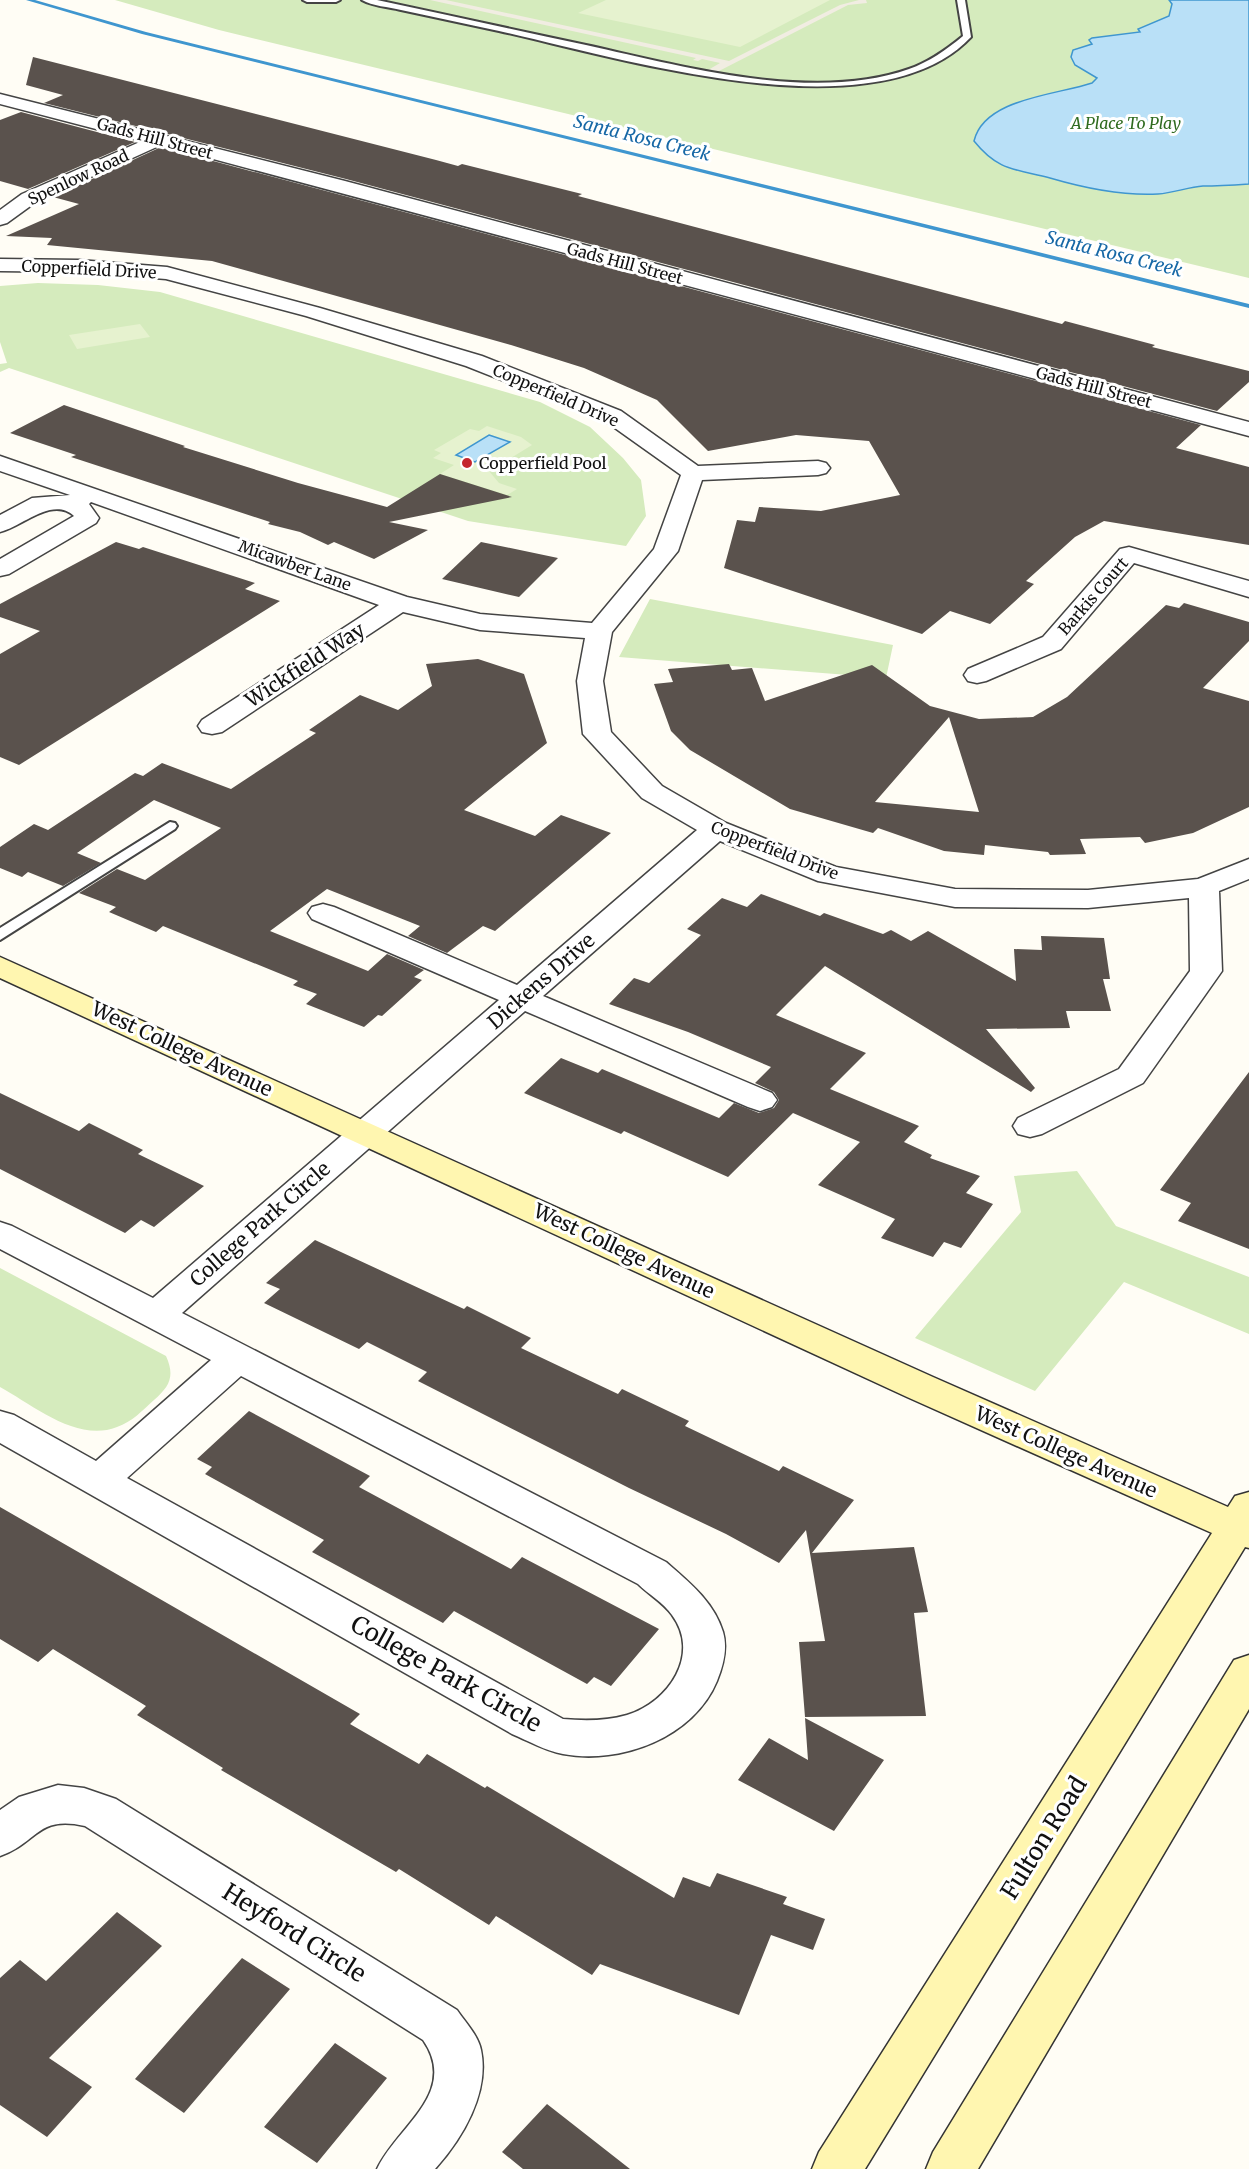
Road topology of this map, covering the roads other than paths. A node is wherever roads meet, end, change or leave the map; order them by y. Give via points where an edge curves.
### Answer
1 (307, 0) edge
2 (336, 0) edge
3 (366, 0) edge
4 (961, 0) edge
5 (0, 99) edge
6 (158, 140) junction
7 (0, 219) edge
8 (0, 265) edge
9 (1249, 429) edge
10 (0, 463) edge
11 (818, 468) dead end
12 (693, 473) junction
13 (82, 498) junction
14 (0, 525) edge
15 (0, 568) edge
16 (1249, 589) edge
17 (399, 603) junction
18 (599, 631) junction
19 (976, 675) dead end
20 (212, 726) dead end
21 (170, 826) dead end
22 (716, 830) junction
23 (1249, 868) edge
24 (1204, 887) junction
25 (323, 914) dead end
26 (0, 935) edge
27 (0, 966) edge
28 (522, 998) junction
29 (760, 1100) dead end
30 (1030, 1126) dead end
31 (365, 1133) junction
32 (0, 1234) edge
33 (156, 1315) junction
34 (238, 1358) junction
35 (0, 1425) edge
36 (99, 1481) junction
37 (1245, 1523) edge
38 (1249, 1672) edge
39 (0, 1837) edge
40 (402, 2169) edge
41 (837, 2169) edge
42 (951, 2169) edge

1 - 2 lane
3 - 4 lane via 705,74 755,82 815,84 895,75 924,68 952,53 967,37
5 - 6 street, Gads Hill Street
6 - 7 street, Spenlow Road via 29,198
6 - 9 street, Gads Hill Street
8 - 12 street, Copperfield Drive via 167,273 345,322 474,361 613,416
10 - 13 street, Micawber Lane
11 - 12 street
12 - 18 street, Copperfield Drive via 666,551
13 - 14 street via 40,503
13 - 15 street via 87,519
13 - 17 street, Micawber Lane
16 - 19 street, Barkis Court via 1129,554 1052,643
17 - 18 street, Micawber Lane via 480,622
17 - 20 street, Wickfield Way
18 - 22 street, Copperfield Drive via 590,681 597,734 652,792
21 - 26 lane
22 - 24 street, Copperfield Drive via 829,875 955,898 1089,899
22 - 28 street, Dickens Drive
23 - 24 street, Copperfield Drive
24 - 30 street via 1206,971 1131,1076
25 - 28 street
27 - 31 main road, West College Avenue
28 - 29 street
28 - 31 street, Dickens Drive
31 - 33 street, College Park Circle
31 - 37 main road, West College Avenue
32 - 33 street, College Park Circle
33 - 34 street, College Park Circle
34 - 36 street
34 - 36 street, College Park Circle via 676,1589 693,1610 705,1637 704,1667 683,1702 655,1724 608,1738 564,1737 527,1722
35 - 36 street, College Park Circle
37 - 41 main road, Fulton Road
38 - 42 main road
39 - 40 street, Heyford Circle via 33,1811 53,1804 76,1803 100,1812 440,2025 457,2049 458,2076 451,2103 435,2133

